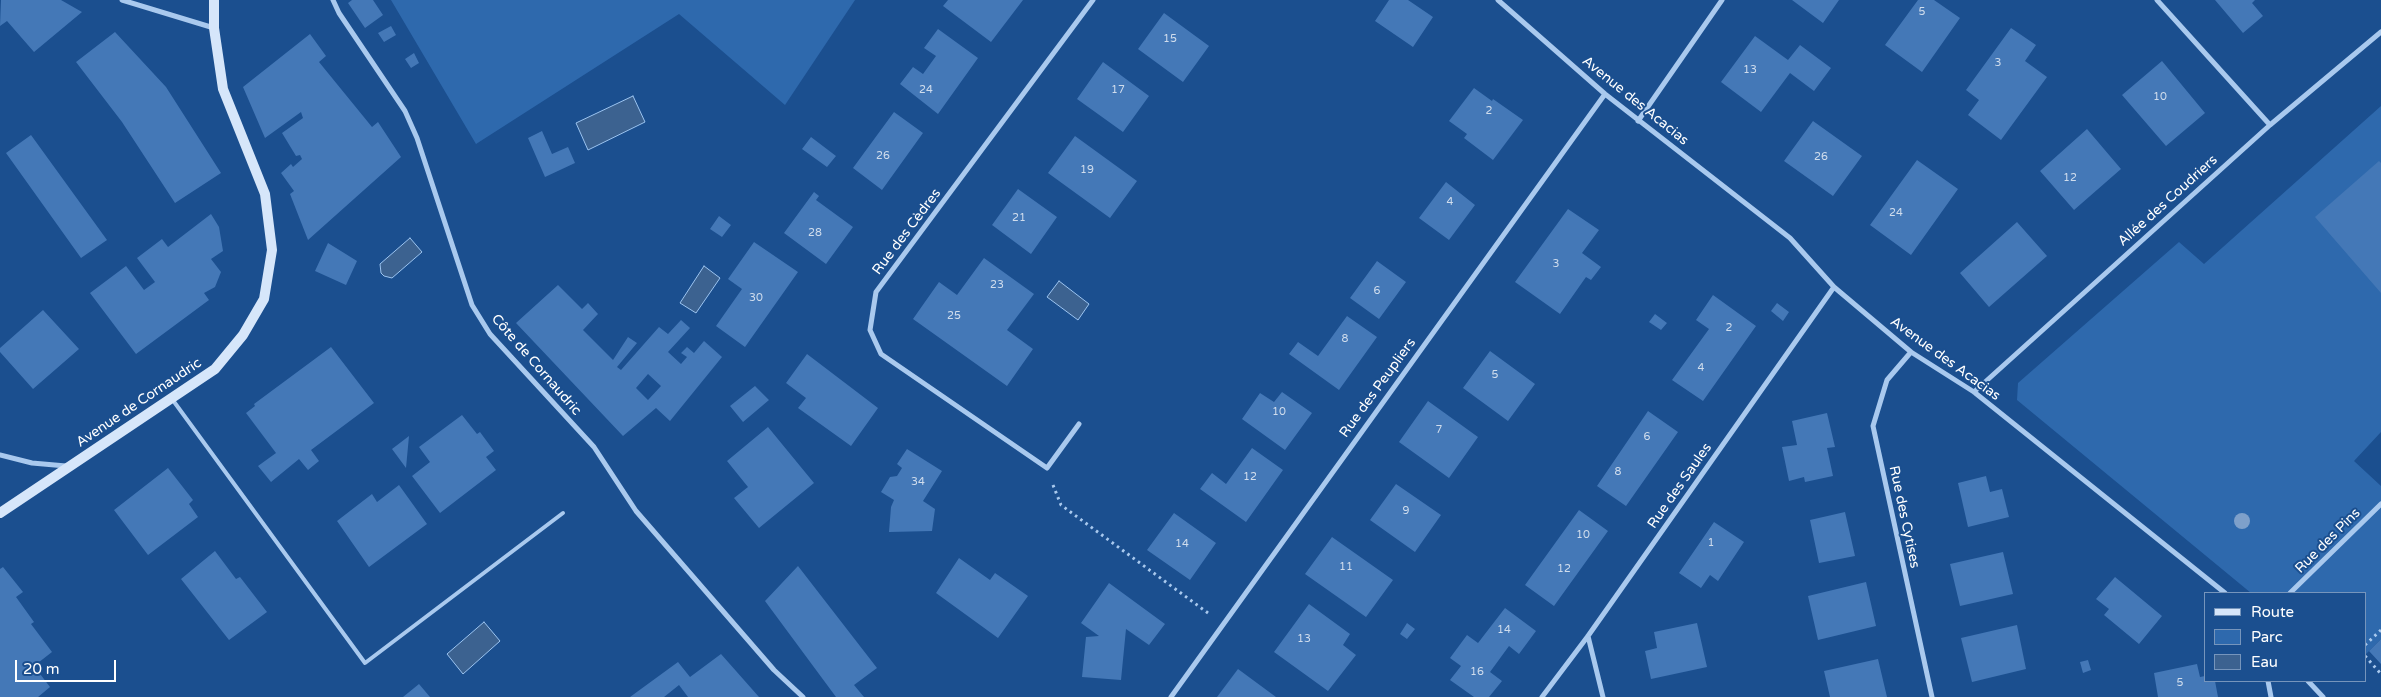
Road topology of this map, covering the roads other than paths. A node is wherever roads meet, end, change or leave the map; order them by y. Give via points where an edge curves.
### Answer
1 (122, 0) edge
2 (214, 0) edge
3 (333, 0) edge
4 (1093, 0) edge
5 (1498, 0) edge
6 (1722, 0) edge
7 (2158, 0) edge
8 (214, 28) junction
9 (2381, 32) edge
10 (1605, 94) junction
11 (1638, 121) junction
12 (2270, 125) junction
13 (1834, 287) junction
14 (1911, 352) junction
15 (1974, 392) junction
16 (172, 399) junction
17 (1079, 424) dead end
18 (0, 455) edge
19 (69, 467) junction
20 (2381, 504) edge
21 (564, 513) dead end
22 (0, 514) edge
23 (2224, 592) edge
24 (2291, 592) edge
25 (1588, 636) junction
26 (2268, 682) edge
27 (2309, 682) edge
28 (802, 697) edge
29 (1171, 697) edge
30 (1542, 697) edge
31 (1603, 697) edge
32 (1932, 697) edge
33 (2271, 697) edge
34 (2323, 697) edge

1 - 8 street
2 - 8 street, Avenue de Cornaudric
3 - 28 street, Côte de Cornaudric via 405,111 417,138 472,305 490,334 594,447 636,511 774,670
4 - 17 street, Rue des Cèdres via 876,292 870,330 881,354 1047,468
5 - 10 street, Avenue des Acacias
6 - 11 street
7 - 12 street
8 - 16 street, Avenue de Cornaudric via 223,89 265,194 272,250 264,299 243,336 215,369
9 - 12 street, Allée des Coudriers
10 - 11 street, Avenue des Acacias
10 - 29 street, Rue des Peupliers
11 - 13 street, Avenue des Acacias via 1790,238
12 - 15 street, Allée des Coudriers
13 - 14 street, Avenue des Acacias
13 - 25 street, Rue des Saules
14 - 15 street, Avenue des Acacias
14 - 32 street, Rue des Cytises via 1886,380 1873,426
15 - 23 street, Avenue des Acacias
16 - 19 street, Avenue de Cornaudric
16 - 21 lane via 366,663
18 - 19 street
19 - 22 street, Avenue de Cornaudric
20 - 24 street, Rue des Pins
25 - 30 street, Rue des Saules
25 - 31 street
26 - 33 street
27 - 34 street

